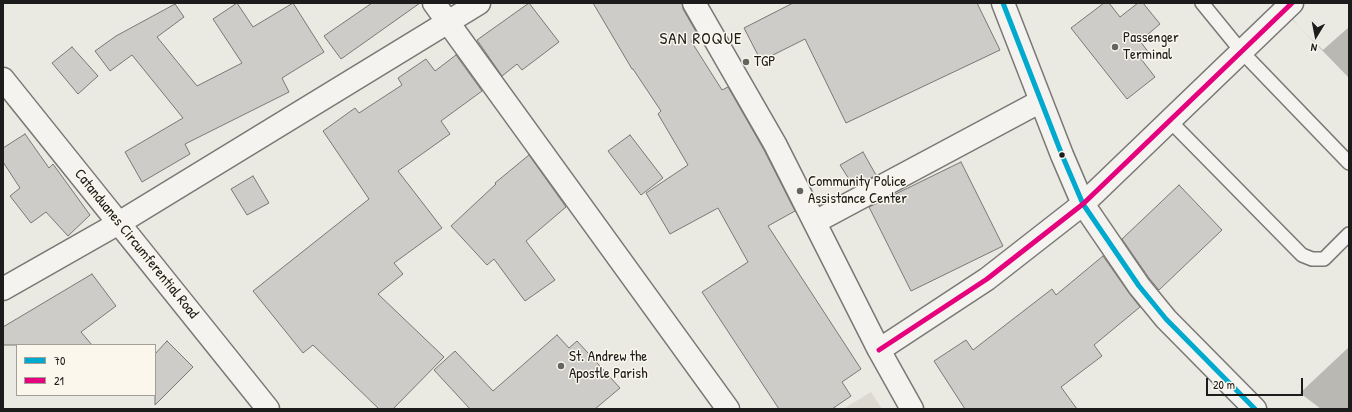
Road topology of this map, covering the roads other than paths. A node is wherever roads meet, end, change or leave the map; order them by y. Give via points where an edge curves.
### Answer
1 (434, 3) edge
2 (479, 3) edge
3 (694, 3) edge
4 (1003, 3) edge
5 (1202, 3) edge
6 (1292, 3) edge
7 (447, 22) junction
8 (1242, 52) junction
9 (3, 79) edge
10 (1041, 101) junction
11 (1170, 121) junction
12 (1349, 163) edge
13 (1084, 204) junction
14 (815, 222) junction
15 (119, 223) junction
16 (1349, 234) edge
17 (3, 289) edge
18 (879, 350) junction
19 (268, 409) edge
20 (728, 409) edge
21 (912, 409) edge
22 (1255, 409) edge

1 - 7 street
2 - 7 street
3 - 14 street via 775,144
4 - 10 street
5 - 8 lane
6 - 8 street
7 - 15 street
7 - 20 street
8 - 11 street
8 - 12 lane
9 - 15 street, Catanduanes Circumferential Road
10 - 13 street
10 - 14 street
11 - 13 street
11 - 16 lane via 1302,255 1312,259 1324,259
13 - 18 street via 987,279
13 - 22 street via 1139,286 1166,319
14 - 18 street
15 - 17 street
15 - 19 street, Catanduanes Circumferential Road
18 - 21 street

